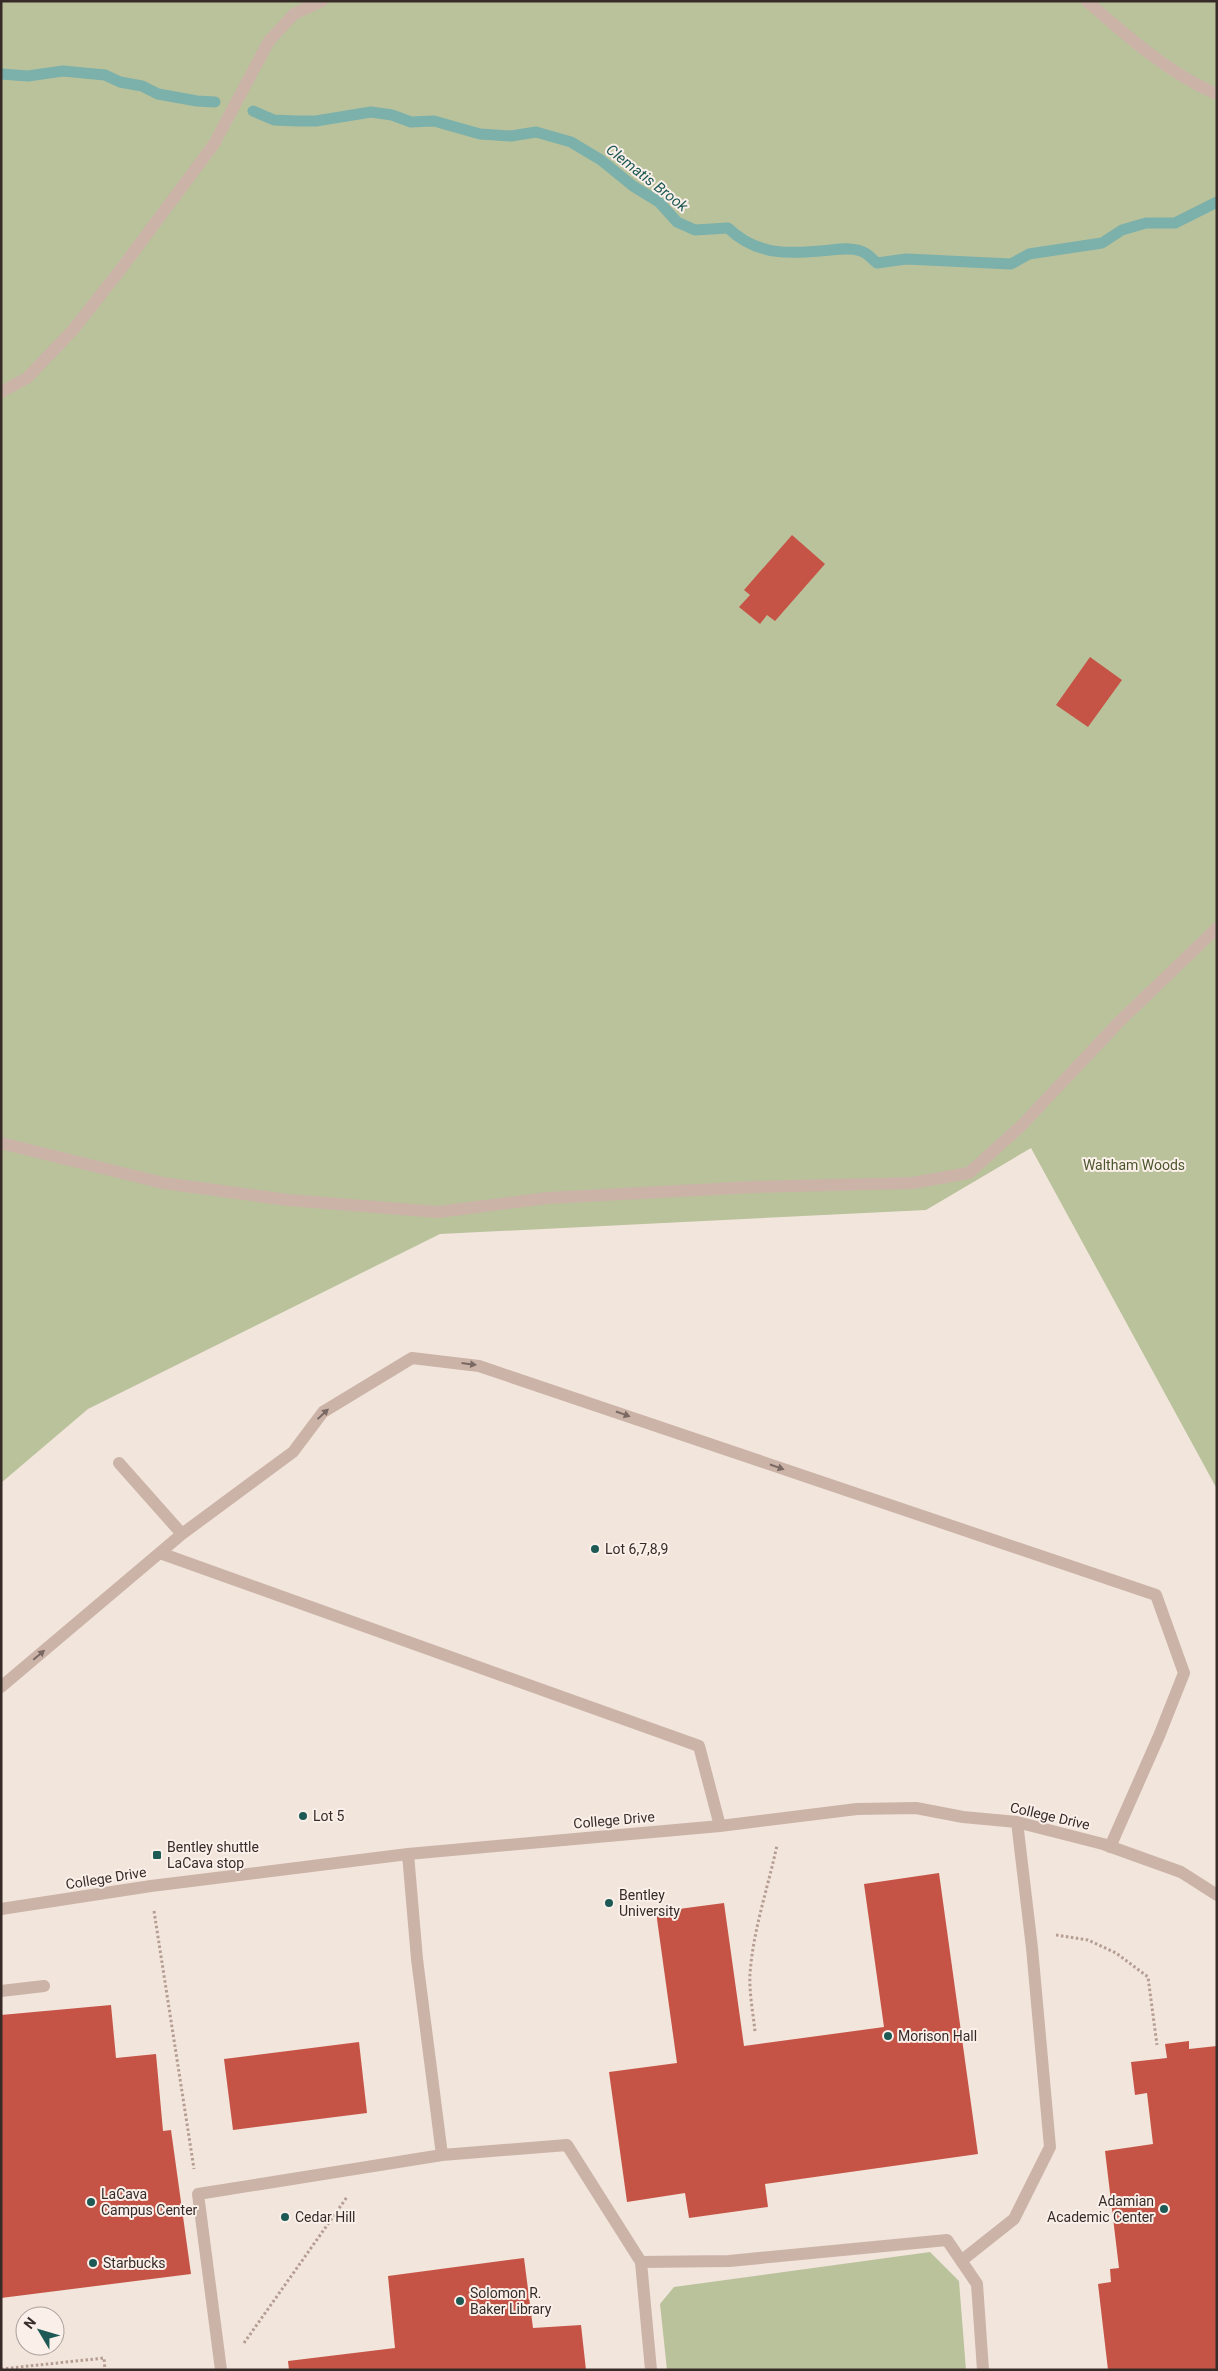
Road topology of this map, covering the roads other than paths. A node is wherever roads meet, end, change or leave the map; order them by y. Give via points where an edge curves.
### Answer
1 (322, 1) edge
2 (1087, 1) edge
3 (1217, 94) edge
4 (1, 392) edge
5 (1217, 928) edge
6 (1, 1144) edge
7 (119, 1463) dead end
8 (182, 1534) junction
9 (160, 1553) junction
10 (1, 1687) edge
11 (1017, 1822) junction
12 (720, 1826) junction
13 (1110, 1847) junction
14 (408, 1854) junction
15 (1217, 1895) edge
16 (1, 1908) edge
17 (44, 1986) dead end
18 (1, 1991) edge
19 (442, 2156) junction
20 (961, 2261) junction
21 (641, 2262) junction
22 (220, 2367) edge
23 (652, 2370) edge
24 (983, 2370) edge

1 - 4 lane via 294,14 269,41 214,144 73,330 27,378
2 - 3 lane via 1127,36 1199,87
5 - 6 lane via 969,1173 912,1183 547,1198 438,1212 288,1200 162,1183
7 - 8 lane
8 - 9 lane
8 -> 13 lane via 293,1452 322,1412 412,1358 480,1366 1156,1596 1184,1673
10 -> 9 lane
9 - 12 lane via 699,1746
11 - 12 lane, College Drive via 916,1808 857,1809
11 - 13 lane, College Drive
11 - 20 lane via 1050,2148 1014,2219
12 - 14 lane, College Drive
13 - 15 lane, College Drive via 1181,1872
14 - 16 lane, College Drive
14 - 19 lane via 417,1959
17 - 18 lane
19 - 21 lane via 566,2145
19 - 22 lane via 198,2194
20 - 21 lane via 947,2240 729,2261
20 - 24 lane via 978,2284
21 - 23 lane

